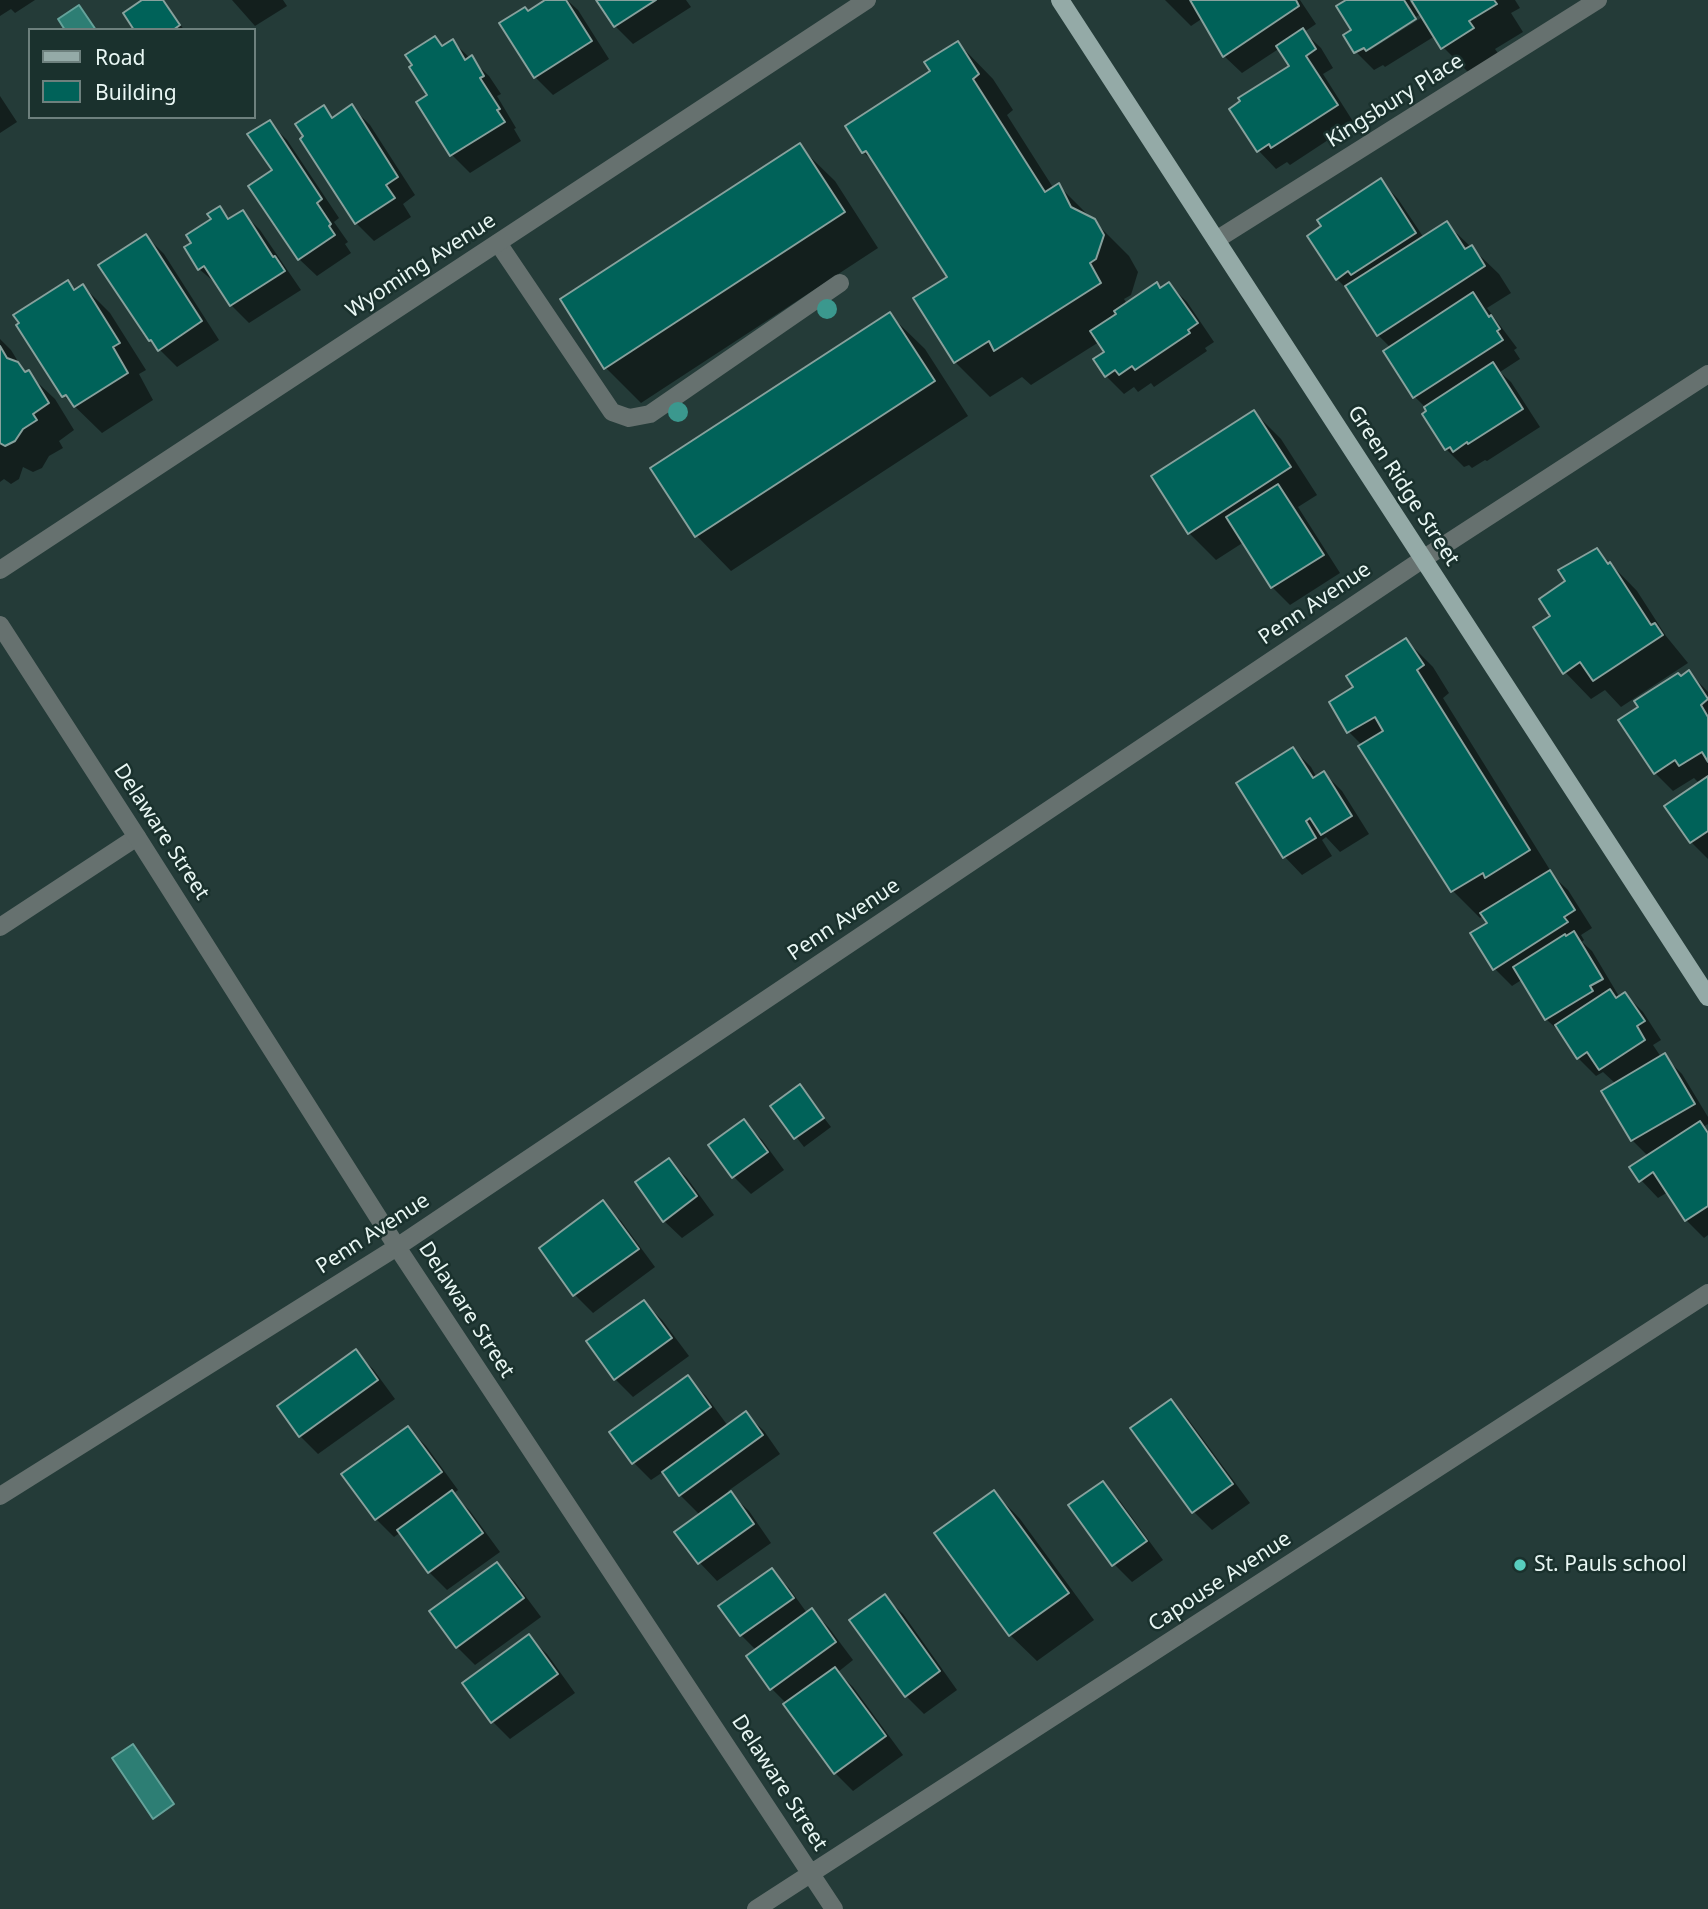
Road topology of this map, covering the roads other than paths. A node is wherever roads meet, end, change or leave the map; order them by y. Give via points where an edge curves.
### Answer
1 (867, 0) edge
2 (1060, 0) edge
3 (1598, 0) edge
4 (1216, 240) junction
5 (498, 243) junction
6 (840, 283) dead end
7 (1708, 374) edge
8 (1423, 559) junction
9 (0, 570) edge
10 (0, 625) edge
11 (137, 837) junction
12 (0, 927) edge
13 (1708, 997) edge
14 (397, 1247) junction
15 (1708, 1293) edge
16 (0, 1496) edge
17 (811, 1873) junction
18 (757, 1909) edge
19 (834, 1909) edge

1 - 5 street, Wyoming Avenue
2 - 4 main road, Green Ridge Street
3 - 4 street, Kingsbury Place
4 - 8 main road, Green Ridge Street
5 - 6 street via 612,412 629,418 650,414
5 - 9 street, Wyoming Avenue
7 - 8 street, Penn Avenue
8 - 13 main road, Green Ridge Street
8 - 14 street, Penn Avenue
10 - 11 street, Delaware Street
11 - 12 street
11 - 14 street, Delaware Street
14 - 16 street, Penn Avenue
14 - 17 street, Delaware Street
15 - 17 street, Capouse Avenue
17 - 18 street, Capouse Avenue
17 - 19 street, Delaware Street

